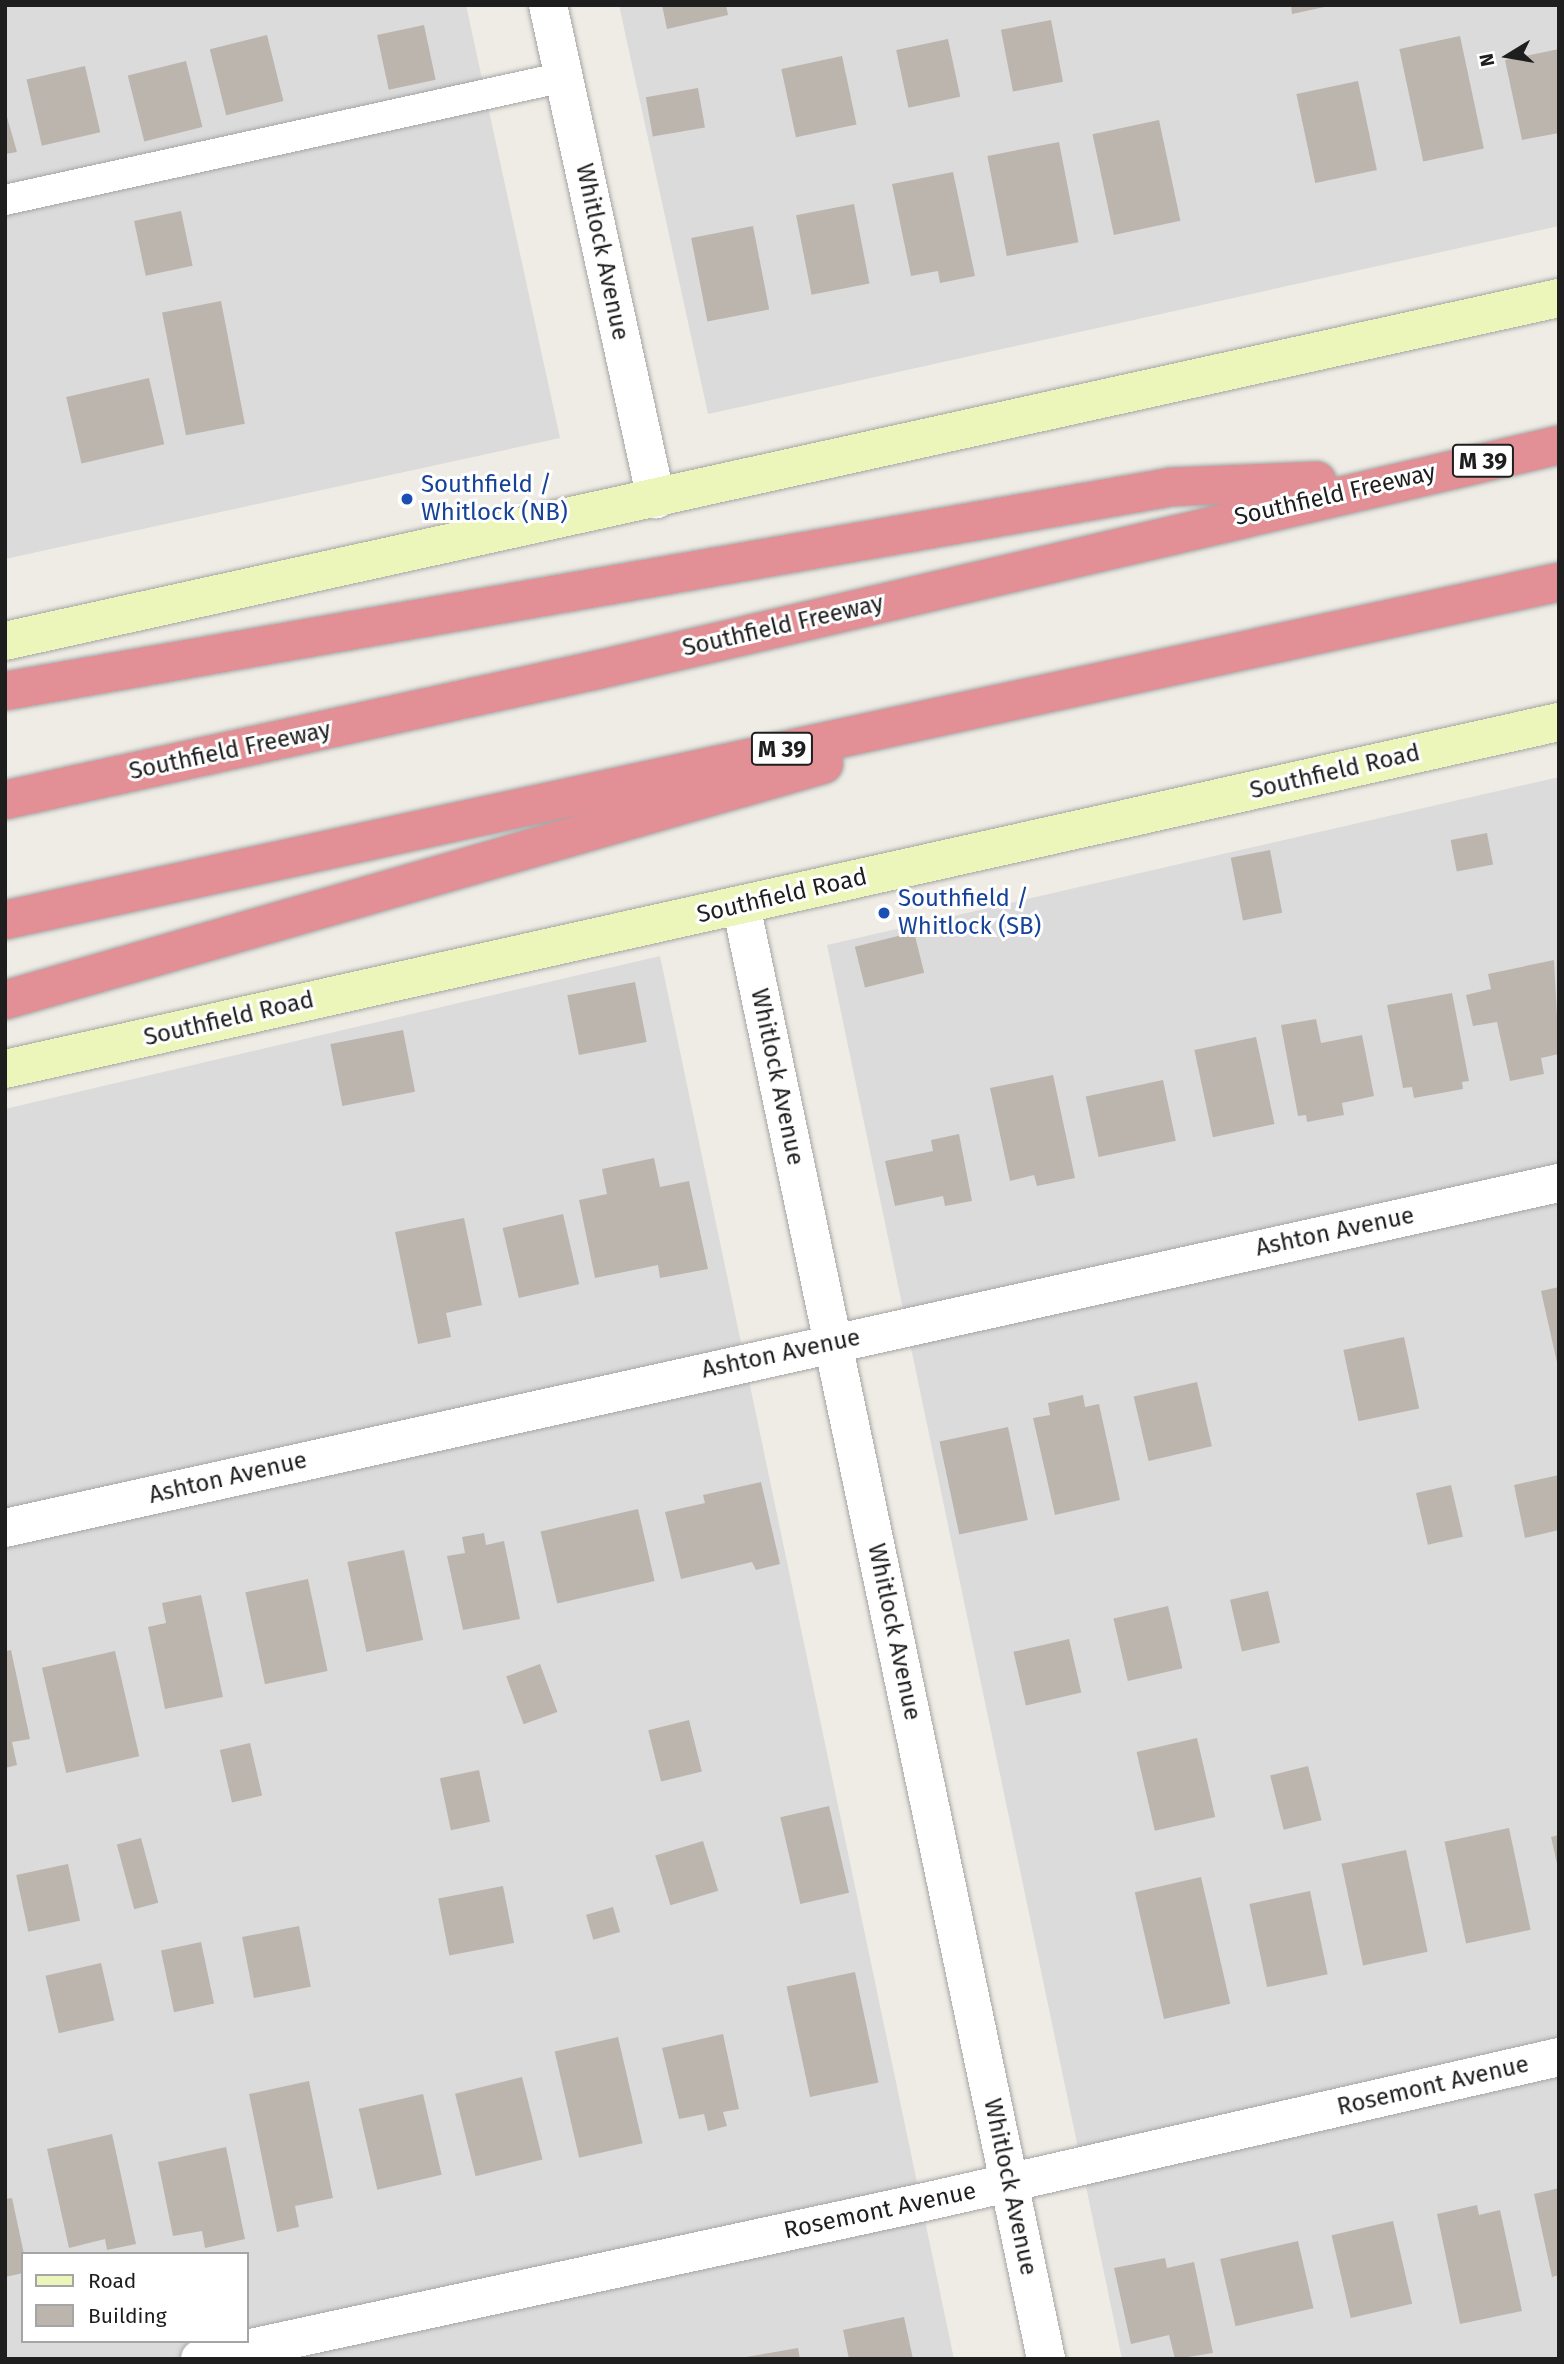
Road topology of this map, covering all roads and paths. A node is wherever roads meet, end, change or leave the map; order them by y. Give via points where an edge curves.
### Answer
1 (548, 5) edge
2 (564, 76) junction
3 (5, 200) edge
4 (1559, 298) edge
5 (1559, 445) edge
6 (1407, 478) junction
7 (656, 499) junction
8 (1559, 582) edge
9 (5, 641) edge
10 (1181, 661) junction
11 (5, 691) edge
12 (1559, 722) edge
13 (5, 800) edge
14 (740, 905) junction
15 (5, 920) edge
16 (5, 1000) edge
17 (5, 1069) edge
18 (1559, 1184) edge
19 (831, 1343) junction
20 (5, 1528) edge
21 (1559, 2057) edge
22 (1009, 2183) junction
23 (200, 2359) edge
24 (1046, 2359) edge

1 - 2 street, Whitlock Avenue
2 - 3 lane
2 - 7 street, Whitlock Avenue
4 - 7 main road
5 - 6 highway, Southfield Freeway / M 39
6 - 11 highway via 1171,487
6 - 13 highway, Southfield Freeway / M 39 via 597,670
7 - 9 main road
8 - 10 highway, M 39
10 - 15 highway, M 39
10 - 16 highway
12 - 14 main road, Southfield Road
14 - 17 main road, Southfield Road
14 - 19 street, Whitlock Avenue
18 - 19 street, Ashton Avenue
19 - 20 street, Ashton Avenue
19 - 22 street, Whitlock Avenue
21 - 22 street, Rosemont Avenue
22 - 23 street, Rosemont Avenue
22 - 24 street, Whitlock Avenue

